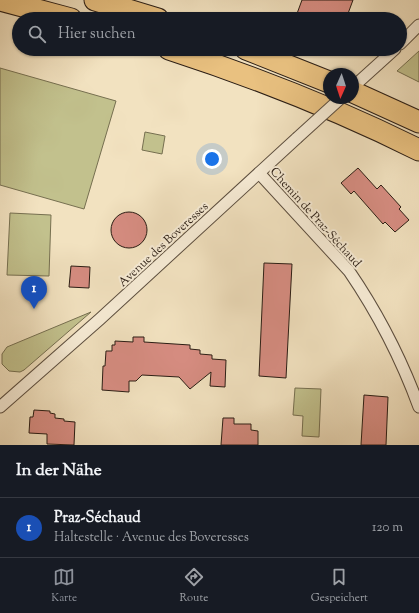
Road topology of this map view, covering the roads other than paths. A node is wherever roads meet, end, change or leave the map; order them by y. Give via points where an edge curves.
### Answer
1 (0, 0) edge
2 (95, 0) edge
3 (45, 12) edge
4 (135, 12) edge
5 (419, 26) edge
6 (407, 37) edge
7 (191, 56) edge
8 (264, 56) edge
9 (388, 56) edge
10 (323, 80) edge
11 (359, 82) edge
12 (359, 95) edge
13 (334, 104) edge
14 (419, 122) edge
15 (419, 150) edge
16 (259, 173) junction
17 (0, 407) edge
18 (419, 407) edge

1 - 3 highway
2 - 4 highway
5 - 6 street
7 - 15 highway via 300,96
8 - 10 highway
9 - 11 street
12 - 14 highway
13 - 16 street, Avenue des Boveresses, bridge
16 - 17 street, Avenue des Boveresses
16 - 18 street, Chemin de Praz-Séchaud via 349,271 385,328 407,374

